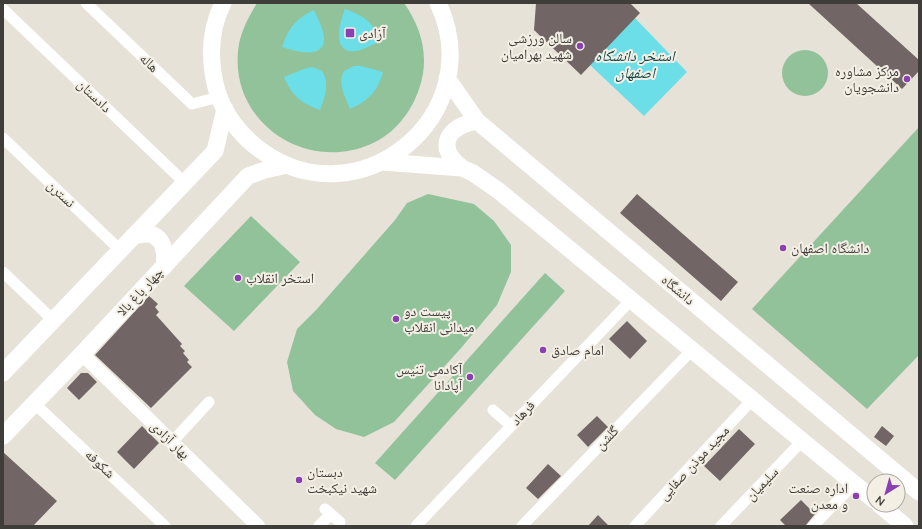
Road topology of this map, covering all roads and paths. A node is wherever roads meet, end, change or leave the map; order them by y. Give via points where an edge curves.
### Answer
1 (86, 3) edge
2 (208, 3) edge
3 (223, 3) edge
4 (438, 3) edge
5 (3, 9) edge
6 (213, 32) junction
7 (448, 78) junction
8 (222, 103) junction
9 (477, 121) junction
10 (3, 138) edge
11 (383, 162) junction
12 (287, 165) junction
13 (462, 168) junction
14 (184, 182) junction
15 (133, 236) junction
16 (120, 250) junction
17 (164, 267) junction
18 (3, 272) edge
19 (630, 300) junction
20 (54, 320) junction
21 (692, 350) junction
22 (82, 354) junction
23 (4, 369) edge
24 (752, 400) junction
25 (209, 402) dead end
26 (34, 403) junction
27 (493, 410) dead end
28 (511, 426) junction
29 (3, 436) edge
30 (802, 441) junction
31 (172, 442) junction
32 (854, 484) junction
33 (919, 492) edge
34 (866, 494) edge
35 (890, 513) edge
36 (340, 522) dead end
37 (165, 526) edge
38 (258, 526) edge
39 (319, 526) edge
40 (416, 526) edge
41 (522, 526) edge
42 (635, 526) edge
43 (721, 526) edge
44 (813, 526) edge
45 (905, 526) edge

1 - 8 street, هاله via 192,104
2 - 6 main road
3 - 6 main road
4 - 7 main road via 448,35
5 - 14 street, دادستان
6 - 8 main road via 213,75
7 - 9 main road, دانشگاه
7 - 11 main road via 435,112 418,136
8 - 12 main road via 236,127 251,143 268,156
8 - 14 main road via 215,151
9 - 13 main road via 463,124 448,139 449,153 454,162
9 - 33 main road, دانشگاه
10 - 16 street, نسترن
11 - 12 main road via 360,170 335,173 311,172
11 - 13 main road
12 - 17 main road, چهار باغ بالا via 248,176
13 - 19 main road via 499,191
14 - 15 main road
15 - 16 main road
15 - 17 main road via 148,234 164,245
16 - 20 main road
17 - 22 main road, چهار باغ بالا
18 - 20 street
19 - 21 main road
19 - 28 street, فرهاد
20 - 23 main road
21 - 24 main road
21 - 41 street, گلشن
22 - 26 main road, چهار باغ بالا
22 - 31 street, بهار آزادی
24 - 30 main road
24 - 42 street, مجید موذن صفایی
25 - 31 street
26 - 29 main road, چهار باغ بالا
26 - 37 street, شکوفه
27 - 28 street
28 - 40 street, فرهاد
30 - 32 main road
30 - 43 street, سلیمیان
31 - 38 street, بهار آزادی
32 - 34 main road
32 - 44 street
35 - 45 main road
36 - 39 street via 328,512

